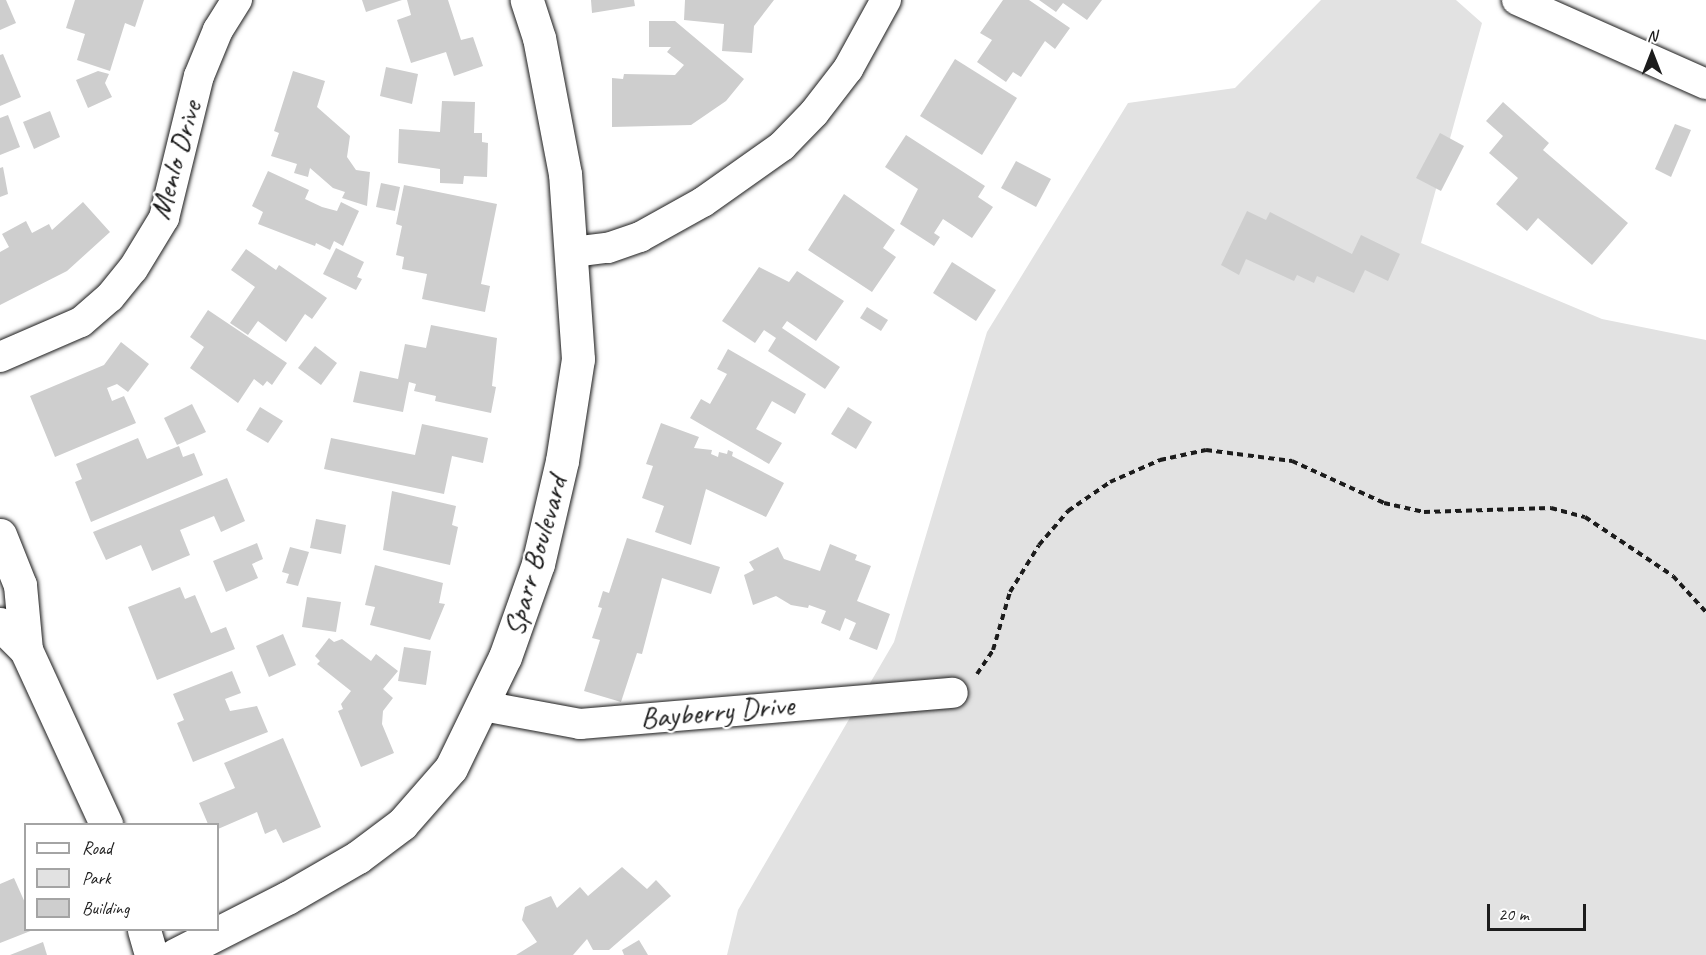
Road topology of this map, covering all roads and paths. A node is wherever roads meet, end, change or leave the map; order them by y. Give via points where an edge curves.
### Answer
1 (237, 0) edge
2 (527, 0) edge
3 (886, 0) edge
4 (1517, 0) edge
5 (1706, 84) edge
6 (573, 252) junction
7 (0, 357) edge
8 (0, 535) edge
9 (1706, 612) edge
10 (0, 624) edge
11 (13, 647) edge
12 (953, 693) joint
13 (483, 706) junction
14 (105, 823) edge
15 (144, 931) edge
16 (151, 955) edge
17 (175, 955) edge

1 - 7 street, Menlo Drive via 218,30 199,76 164,218 134,269 81,322
2 - 6 street, Sparr Boulevard via 539,38 565,174
3 - 6 street via 848,69 782,146 703,202 640,237 608,248
4 - 5 street
6 - 13 street, Sparr Boulevard via 578,359 562,461 538,564
8 - 11 street via 20,585
9 - 12 path via 1673,576 1585,517 1551,508 1424,512 1384,503 1292,461 1206,450 1160,460 1110,482 1068,512 1039,545 1010,592 993,650 975,676
10 - 11 street
11 - 14 street
12 - 13 street, Bayberry Drive via 580,724
13 - 17 street, Sparr Boulevard via 450,768 402,824 358,857 287,898
15 - 16 street

